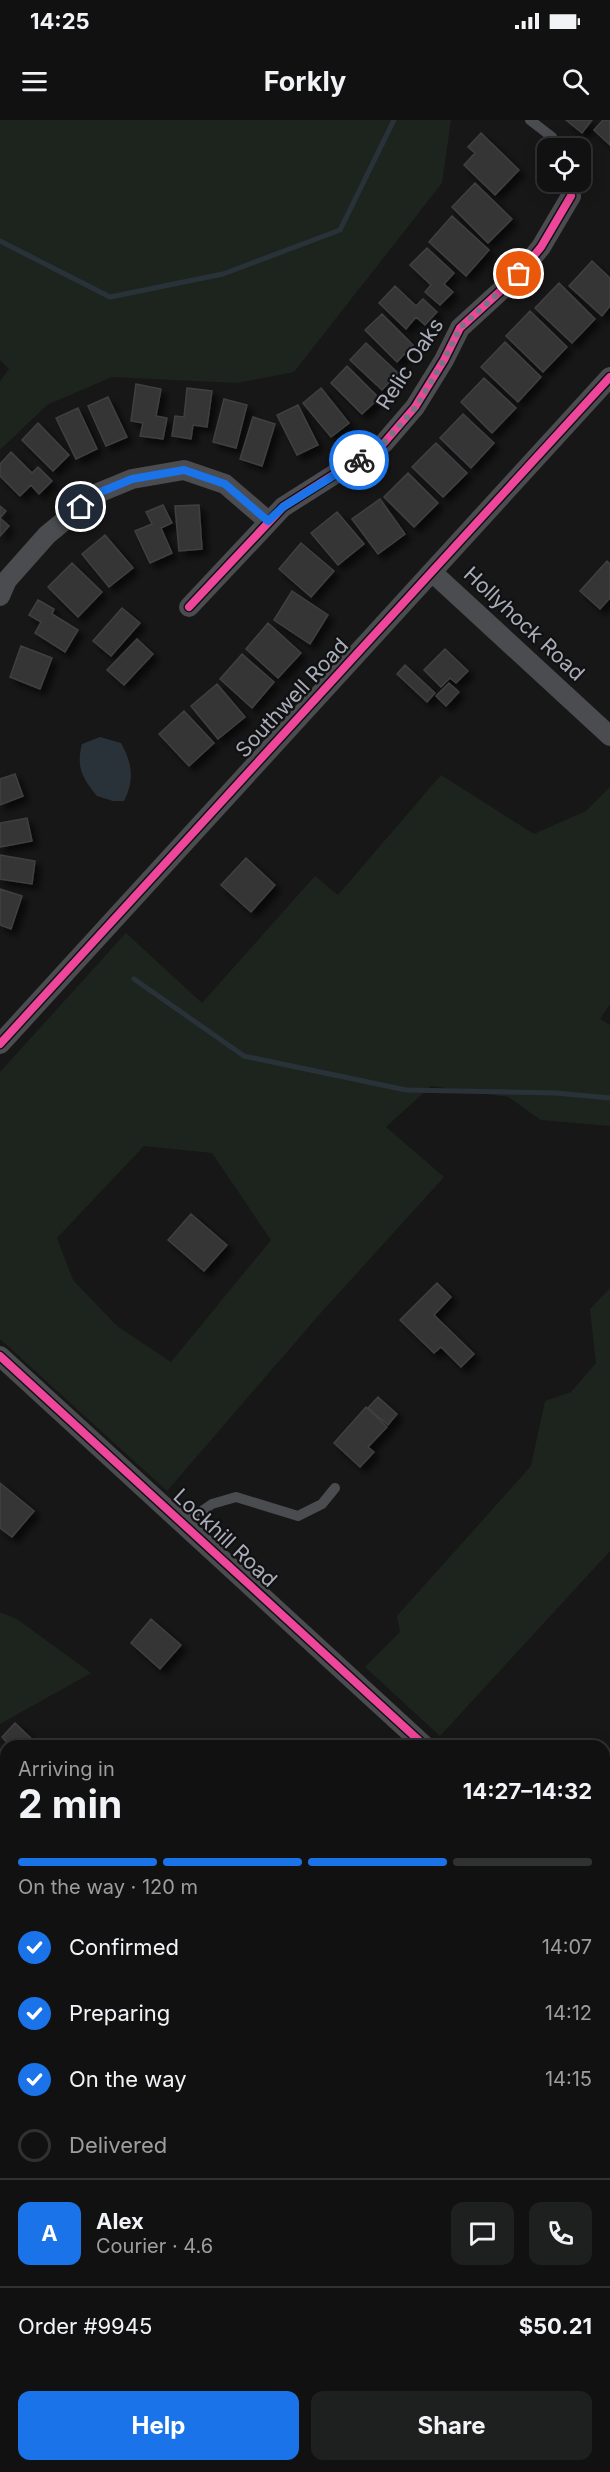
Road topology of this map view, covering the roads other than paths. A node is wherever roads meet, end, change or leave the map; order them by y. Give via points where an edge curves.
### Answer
1 (530, 120) edge
2 (552, 138) edge
3 (567, 192) edge
4 (610, 377) edge
5 (268, 521) junction
6 (432, 572) junction
7 (0, 596) edge
8 (189, 607) dead end
9 (610, 736) edge
10 (0, 1044) edge
11 (0, 1356) edge
12 (335, 1488) dead end
13 (183, 1524) junction
14 (418, 1740) edge

1 - 2 lane
3 - 5 street, Relic Oaks via 541,246 519,274 460,328 416,407 384,443 283,507
4 - 6 street, Southwell Road
5 - 7 street via 225,484 184,470 132,479 98,493 47,536 7,580
5 - 8 street, Relic Oaks
6 - 9 street, Hollyhock Road
6 - 10 street, Southwell Road
11 - 13 street, Lockhill Road
12 - 13 lane via 322,1504 298,1516 236,1497 212,1504
13 - 14 street, Lockhill Road

